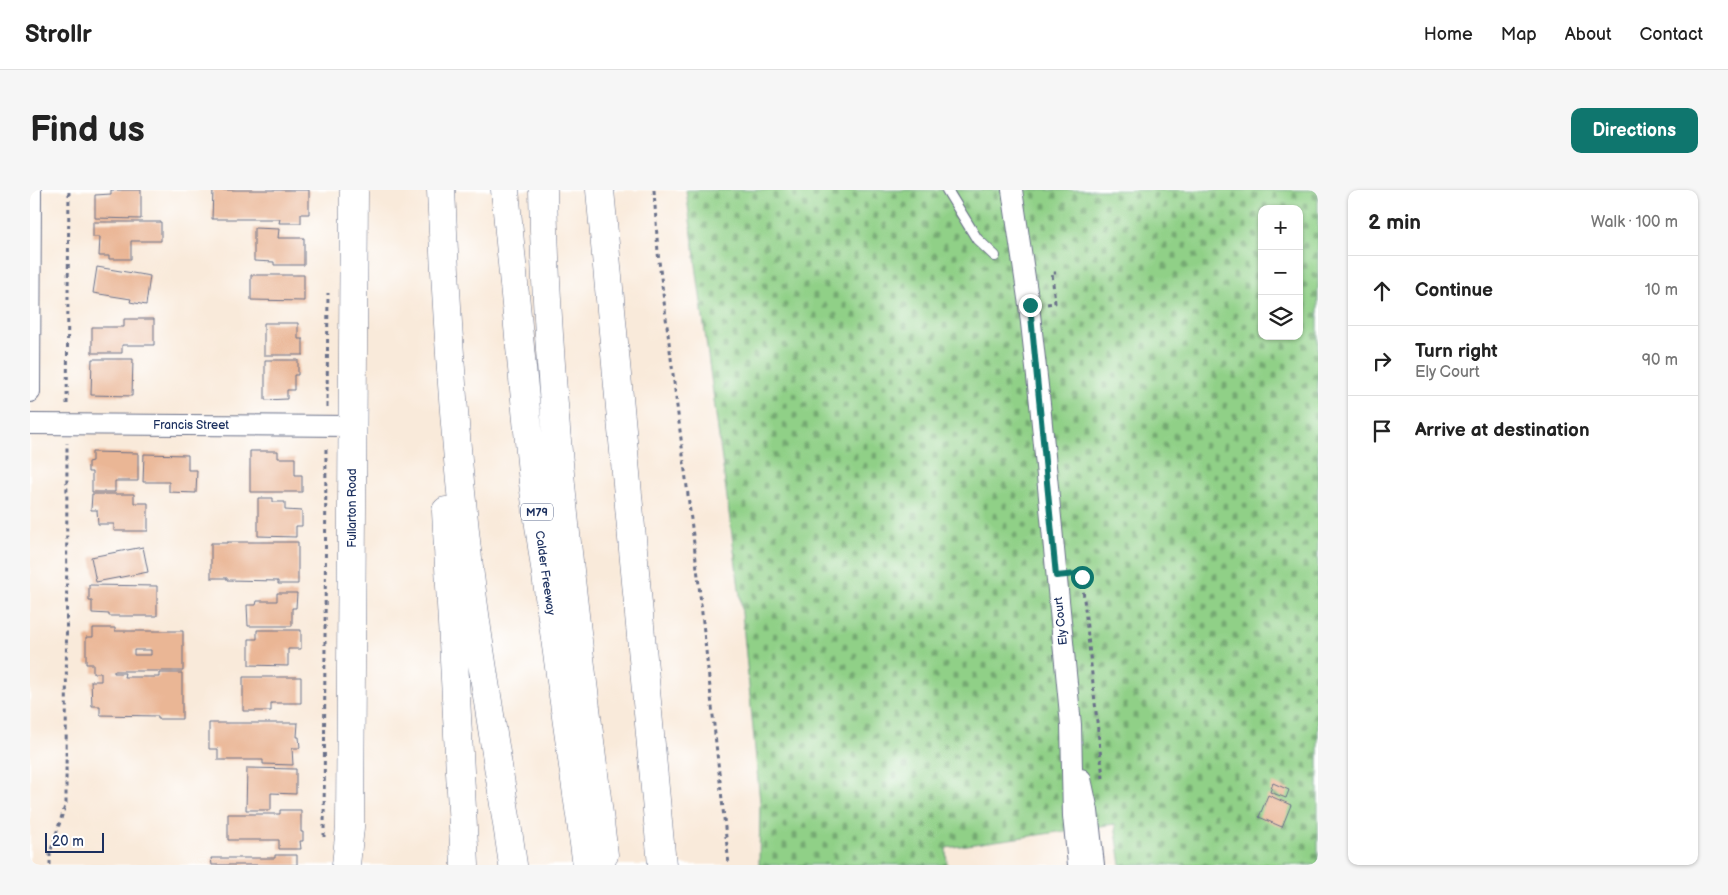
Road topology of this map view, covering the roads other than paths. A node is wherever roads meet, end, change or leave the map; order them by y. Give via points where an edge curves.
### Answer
1 (31, 190) edge
2 (354, 190) edge
3 (441, 190) edge
4 (505, 190) edge
5 (543, 190) edge
6 (600, 190) edge
7 (948, 190) edge
8 (1012, 190) edge
9 (995, 256) dead end
10 (445, 274) junction
11 (30, 392) edge
12 (30, 424) edge
13 (339, 425) junction
14 (1071, 725) junction
15 (350, 827) junction
16 (346, 865) edge
17 (356, 865) edge
18 (465, 865) edge
19 (513, 865) edge
20 (587, 865) edge
21 (605, 865) edge
22 (662, 865) edge
23 (1078, 865) edge
24 (1094, 865) edge

1 - 11 street
2 - 13 main road, Fullarton Road
3 - 10 main road
4 - 20 main road, Calder Freeway / M79 via 533,483
5 - 21 main road via 560,488
6 - 22 main road
7 - 9 lane via 976,239
8 - 14 street, Ely Court via 1030,305
10 - 18 main road via 443,445
10 - 19 main road via 464,522
12 - 13 street, Francis Street
13 - 15 main road, Fullarton Road
14 - 23 street, Ely Court via 1073,816
14 - 24 street, Ely Court via 1088,811
15 - 16 main road, Fullarton Road
15 - 17 main road, Fullarton Road

